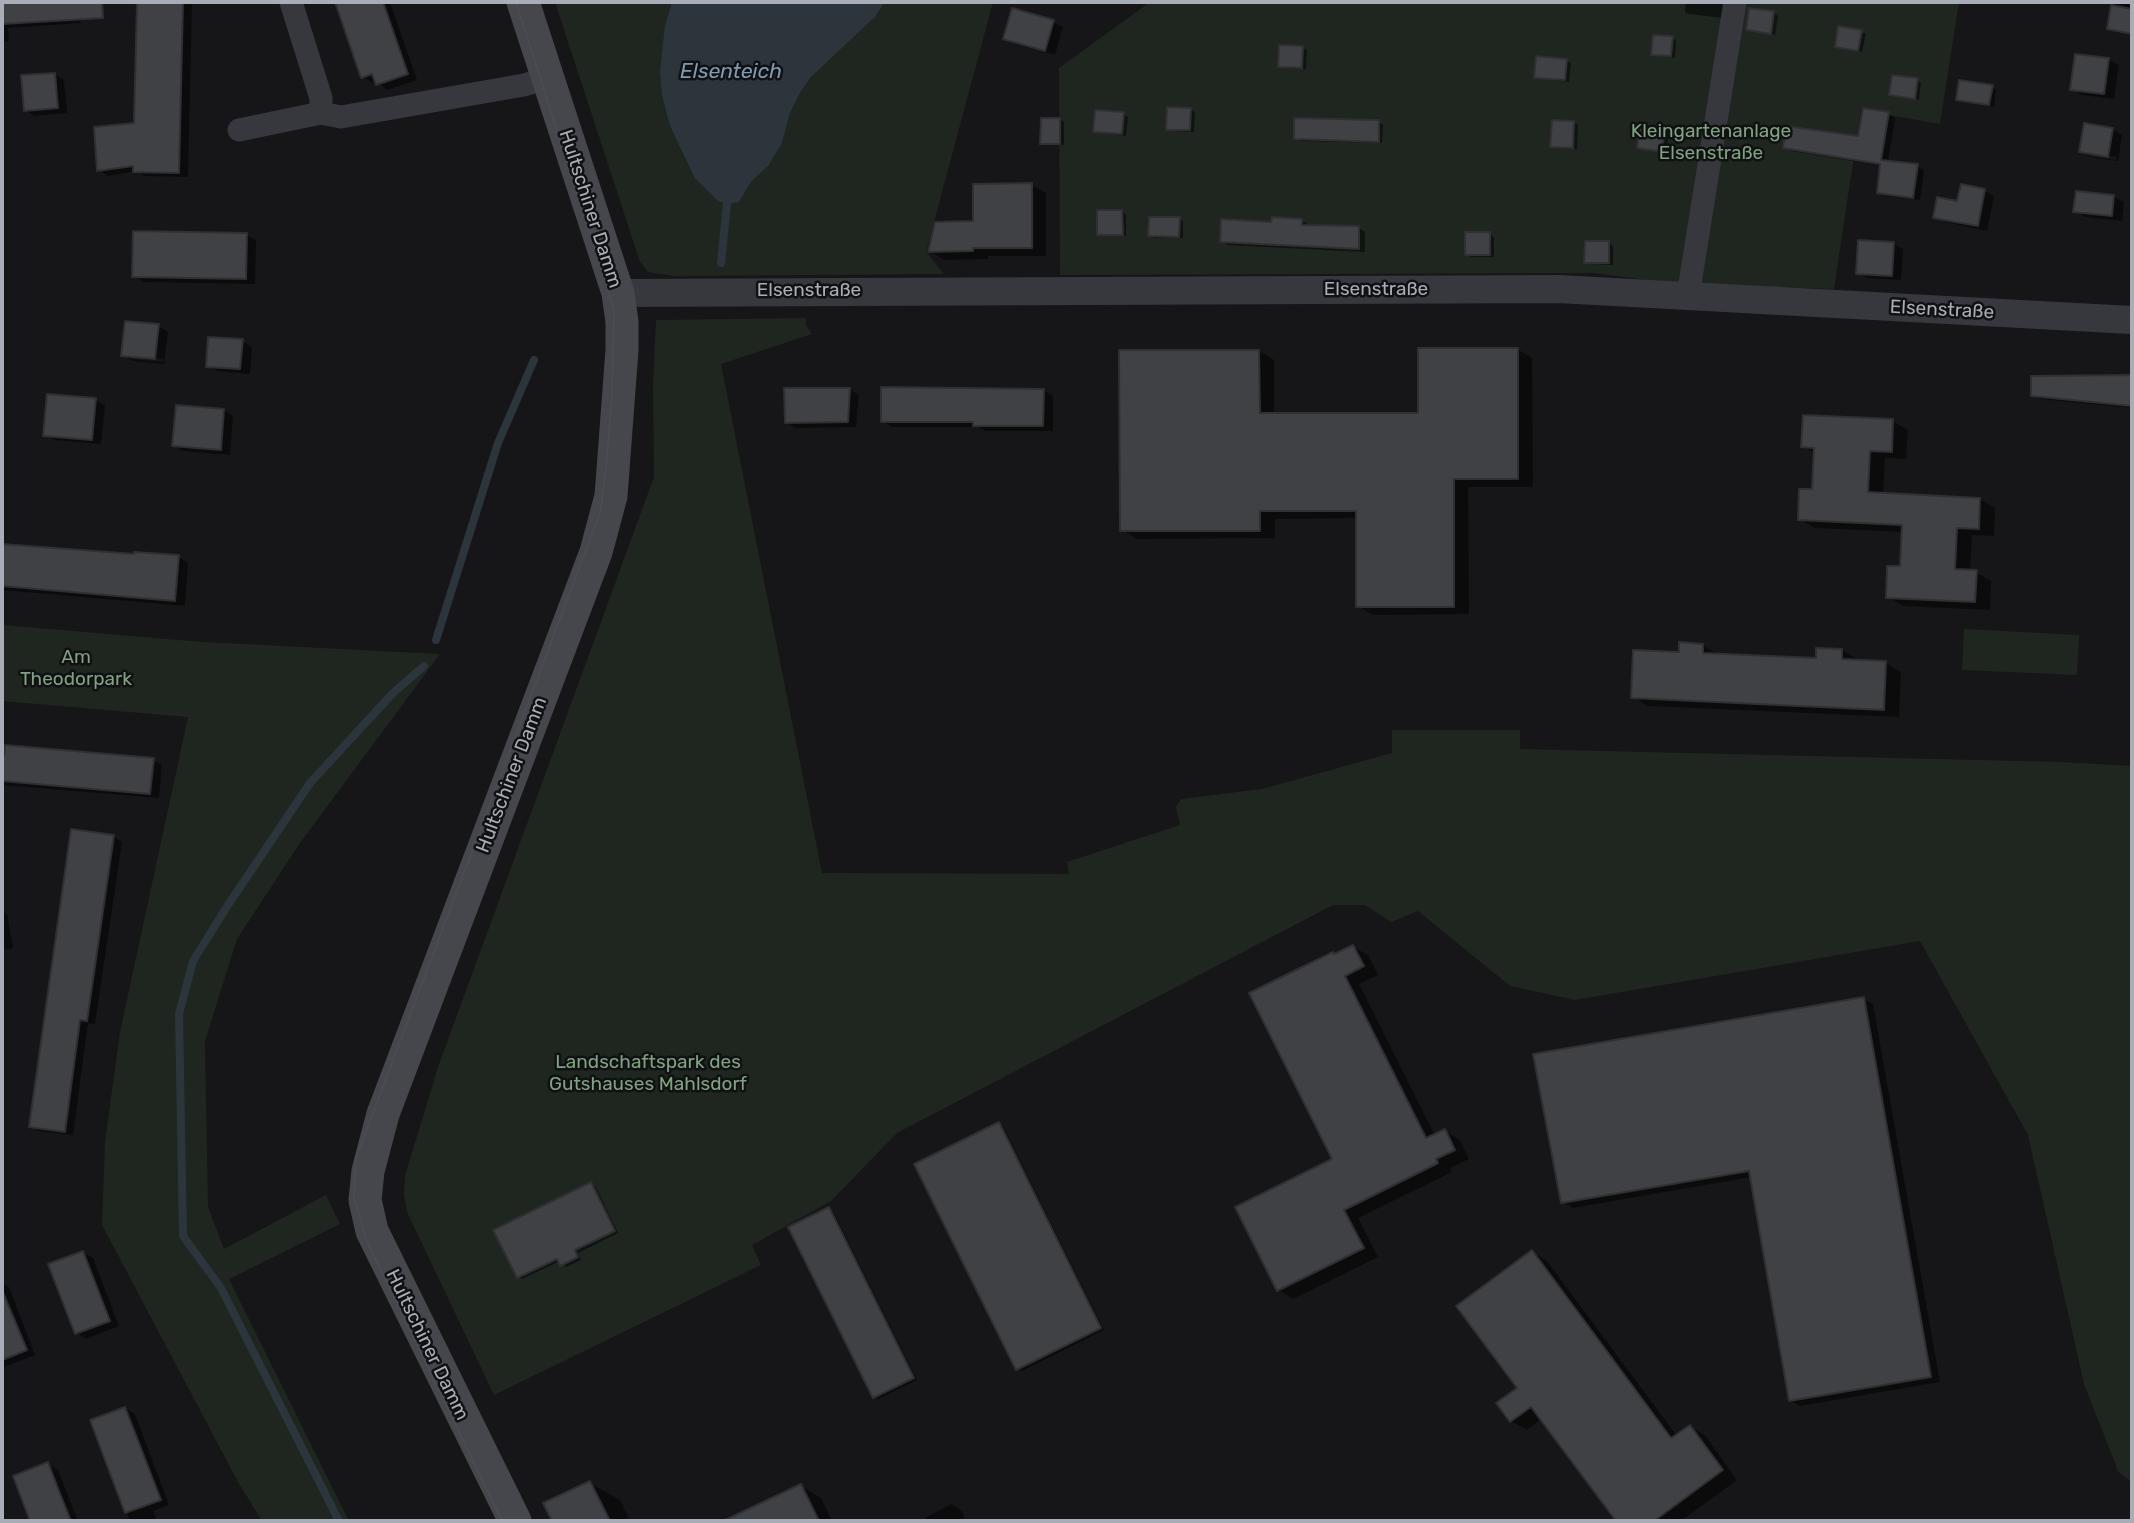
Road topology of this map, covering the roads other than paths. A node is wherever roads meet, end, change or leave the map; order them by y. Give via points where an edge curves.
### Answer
1 (291, 2) edge
2 (523, 2) edge
3 (1735, 2) edge
4 (548, 78) junction
5 (321, 113) junction
6 (239, 130) dead end
7 (618, 293) junction
8 (1688, 296) junction
9 (2132, 320) edge
10 (515, 1521) edge

1 - 5 street via 321,98
2 - 4 main road, Hultschiner Damm
3 - 8 street
4 - 5 street via 341,117
4 - 7 main road, Hultschiner Damm
5 - 6 street
7 - 8 street, Elsenstraße via 1558,289
7 - 10 main road, Hultschiner Damm via 622,350 611,496 596,552 383,1114 365,1200 372,1231
8 - 9 street, Elsenstraße

